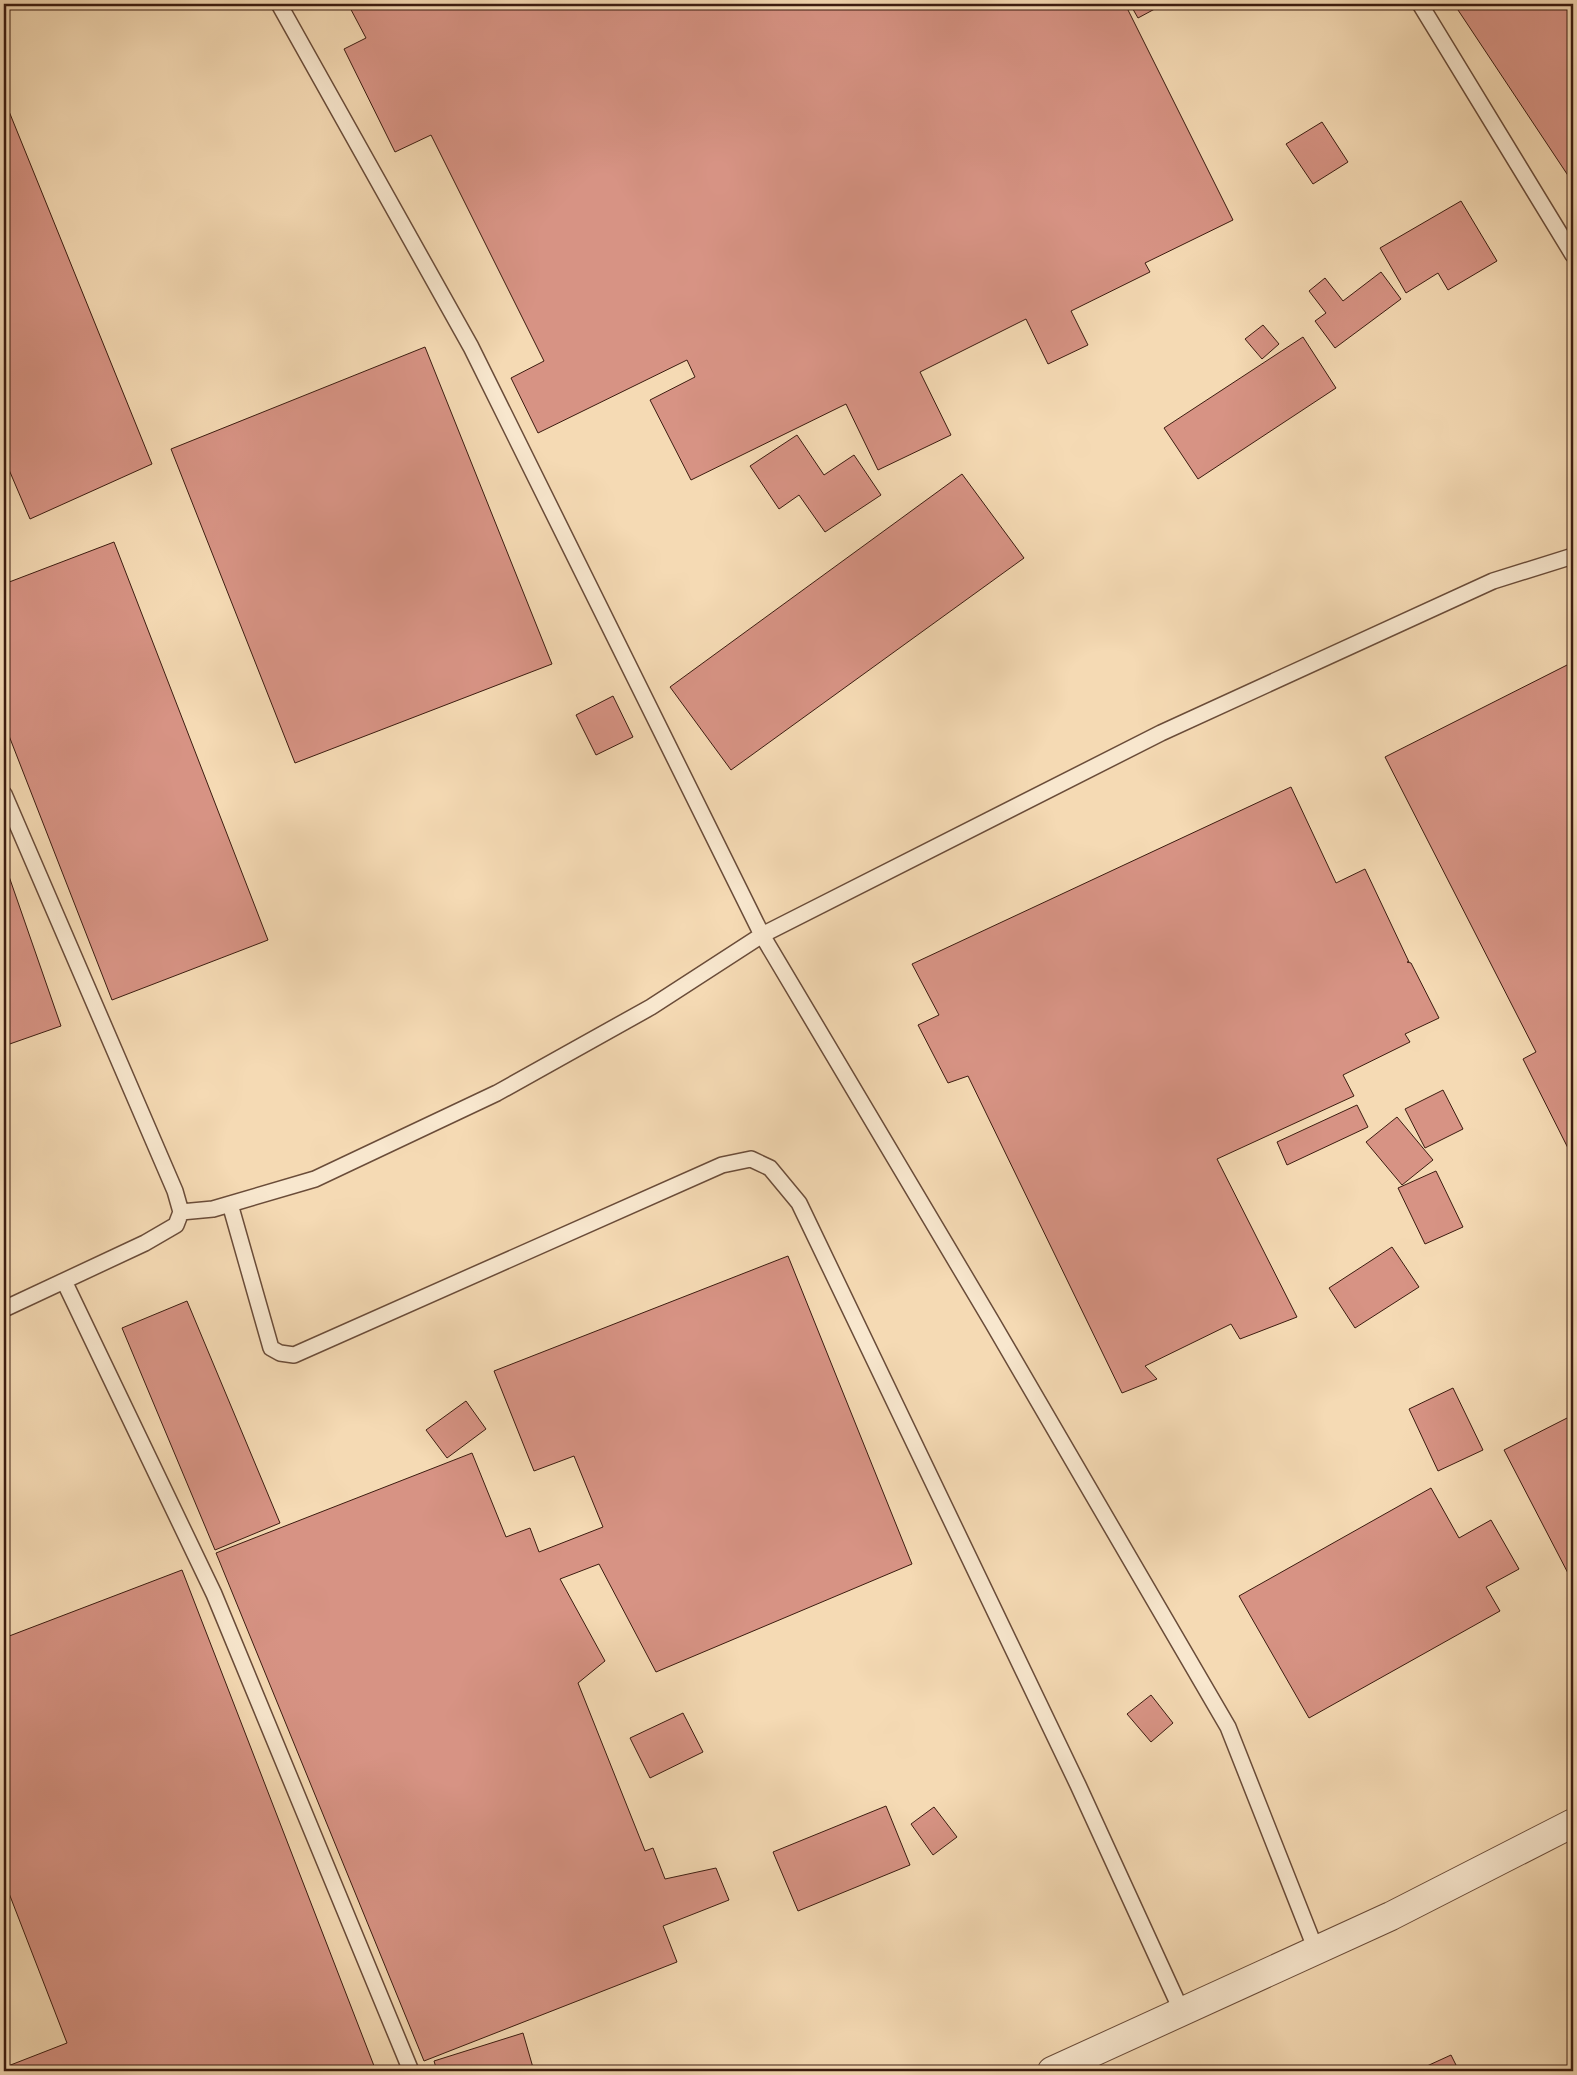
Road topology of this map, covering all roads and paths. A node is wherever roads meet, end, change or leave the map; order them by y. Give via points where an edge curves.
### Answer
1 (279, 4) edge
2 (1420, 4) edge
3 (1573, 255) edge
4 (1573, 556) edge
5 (4, 794) edge
6 (762, 935) junction
7 (230, 1204) junction
8 (181, 1212) junction
9 (64, 1282) junction
10 (4, 1309) edge
11 (1573, 1823) edge
12 (1316, 1950) junction
13 (1182, 2012) junction
14 (411, 2071) edge
15 (1052, 2071) edge

1 - 6 lane via 471,347
2 - 3 lane
4 - 6 lane via 1493,581 1161,733
5 - 8 lane via 175,1191
6 - 7 lane via 651,1007 497,1093 315,1179
6 - 12 lane via 1228,1727
7 - 8 lane via 212,1210
7 - 13 lane via 271,1348 294,1355 722,1165 752,1159 770,1168 800,1203 1078,1785
8 - 9 lane via 176,1225
9 - 10 lane
9 - 14 lane via 214,1594
11 - 12 street via 1391,1916
12 - 13 street
13 - 15 street

